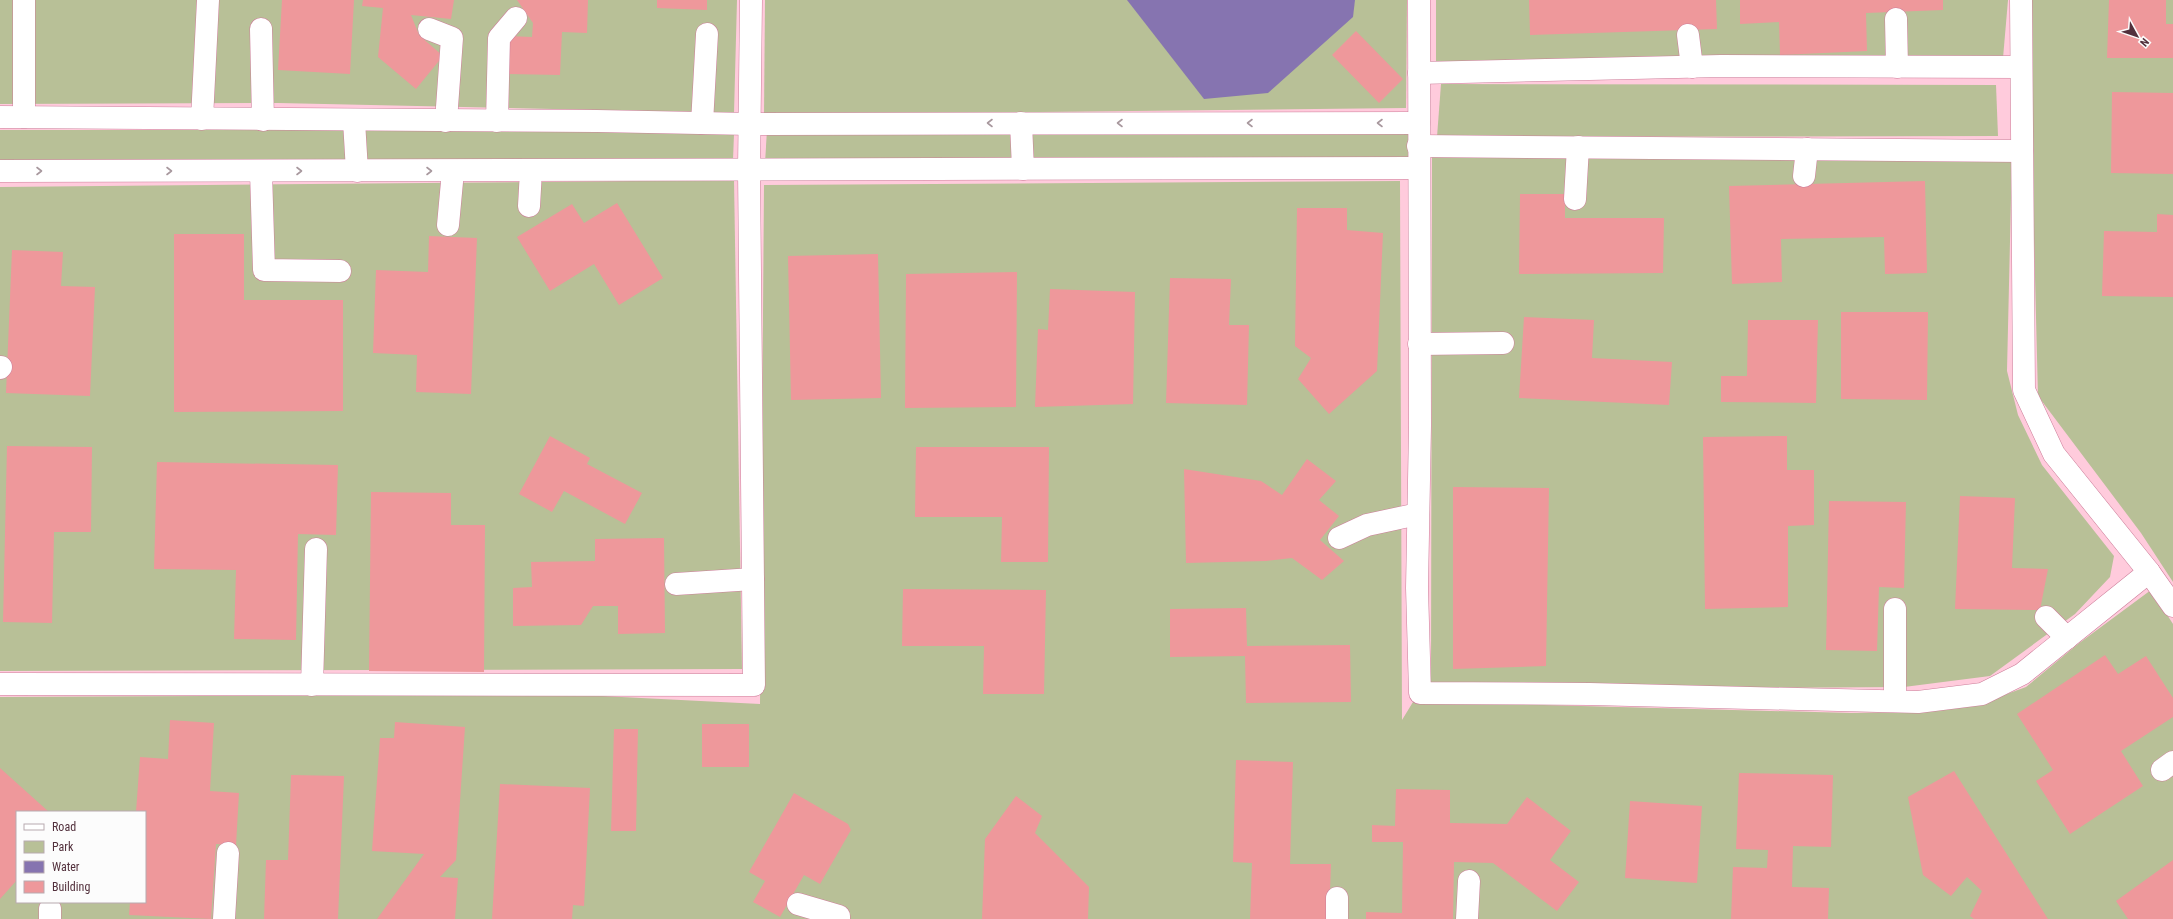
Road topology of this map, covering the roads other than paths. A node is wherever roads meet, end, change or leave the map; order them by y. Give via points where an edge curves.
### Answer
1 (24, 0) edge
2 (208, 0) edge
3 (751, 0) edge
4 (1419, 0) edge
5 (2021, 0) edge
6 (516, 18) dead end
7 (1896, 19) dead end
8 (261, 29) dead end
9 (429, 29) dead end
10 (707, 34) dead end
11 (1688, 35) dead end
12 (1692, 67) junction
13 (1897, 67) junction
14 (2021, 67) junction
15 (1419, 73) junction
16 (0, 117) edge
17 (24, 117) junction
18 (202, 119) junction
19 (263, 120) junction
20 (354, 121) junction
21 (446, 121) junction
22 (497, 121) junction
23 (702, 123) junction
24 (1021, 123) junction
25 (1419, 123) junction
26 (750, 124) junction
27 (1418, 146) junction
28 (1578, 148) junction
29 (1807, 149) junction
30 (2022, 151) junction
31 (1418, 168) junction
32 (1023, 169) junction
33 (749, 170) junction
34 (0, 171) edge
35 (453, 171) junction
36 (531, 171) junction
37 (261, 172) junction
38 (357, 172) junction
39 (1804, 176) dead end
40 (1576, 199) dead end
41 (529, 206) dead end
42 (448, 225) dead end
43 (340, 271) dead end
44 (1502, 343) dead end
45 (1419, 344) junction
46 (1418, 514) junction
47 (1339, 538) dead end
48 (316, 549) dead end
49 (2149, 572) junction
50 (753, 579) junction
51 (676, 584) dead end
52 (2173, 606) edge
53 (1895, 609) dead end
54 (2046, 617) dead end
55 (2067, 638) junction
56 (0, 684) edge
57 (312, 685) junction
58 (1895, 701) junction
59 (228, 853) dead end
60 (1469, 880) dead end
61 (798, 904) dead end
62 (224, 919) edge
63 (839, 919) edge
64 (1467, 919) edge

1 - 17 street
2 - 18 street
3 - 26 street
4 - 15 street
5 - 14 street
6 - 22 street via 499,38
7 - 13 street
8 - 19 street
9 - 21 street via 452,38
10 - 23 street
11 - 12 street
12 - 13 street
12 - 15 street
13 - 14 street
14 - 30 street
15 - 25 street
16 - 17 street
17 - 18 street
18 - 19 street
19 - 20 street
20 - 21 street
20 - 38 street
21 - 22 street
22 - 23 street
23 - 26 street
25 -> 24 street
24 -> 26 street
24 - 32 street
25 - 27 street
26 - 33 street
27 - 28 street
27 - 31 street
28 - 29 street
28 - 40 street
29 - 30 street
29 - 39 street
30 - 49 street via 2024,390 2054,454
31 - 32 street
31 - 45 street
32 - 33 street
33 - 36 street
33 - 50 street
34 -> 37 street
35 - 36 street
38 -> 35 street
35 - 42 street
36 - 41 street
37 -> 38 street
37 - 43 street via 264,270
44 - 45 street
45 - 46 street
46 - 47 street via 1367,525
46 - 58 street via 1420,693
48 - 57 street
49 - 52 street
49 - 55 street
50 - 51 street
50 - 57 street via 754,685
53 - 58 street
54 - 55 street
55 - 58 street via 2022,674 1982,694 1918,702
56 - 57 street
59 - 62 street
60 - 64 street
61 - 63 street via 839,916

